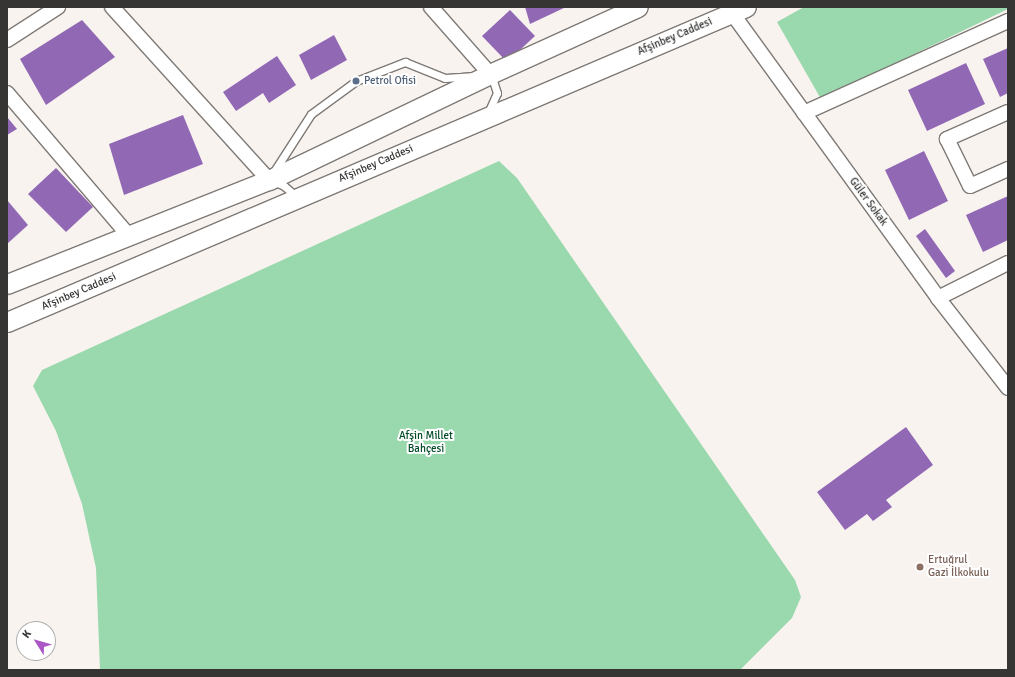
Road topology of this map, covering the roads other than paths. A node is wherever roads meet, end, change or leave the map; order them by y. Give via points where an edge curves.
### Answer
1 (58, 7) edge
2 (112, 7) edge
3 (431, 7) edge
4 (638, 7) edge
5 (739, 10) edge
6 (1008, 21) edge
7 (7, 40) edge
8 (490, 74) junction
9 (7, 93) edge
10 (1008, 112) edge
11 (804, 113) junction
12 (486, 117) junction
13 (1008, 169) edge
14 (269, 180) junction
15 (297, 198) junction
16 (129, 236) junction
17 (1008, 264) edge
18 (7, 284) edge
19 (938, 298) junction
20 (7, 322) edge
21 (1008, 388) edge

1 - 7 street
2 - 14 street
3 - 8 street
4 - 8 main road
5 - 11 street, Güler Sokak
5 - 12 main road, Afşinbey Caddesi
6 - 11 street
8 - 12 lane via 497,93
8 - 14 main road
8 - 14 lane via 445,78 405,62 356,81 311,114
9 - 16 street
10 - 13 street via 947,139 970,186
11 - 19 street, Güler Sokak
12 - 15 main road, Afşinbey Caddesi
14 - 15 lane via 284,186
14 - 16 main road
15 - 20 main road, Afşinbey Caddesi
16 - 18 main road
17 - 19 street
19 - 21 street, Güler Sokak

